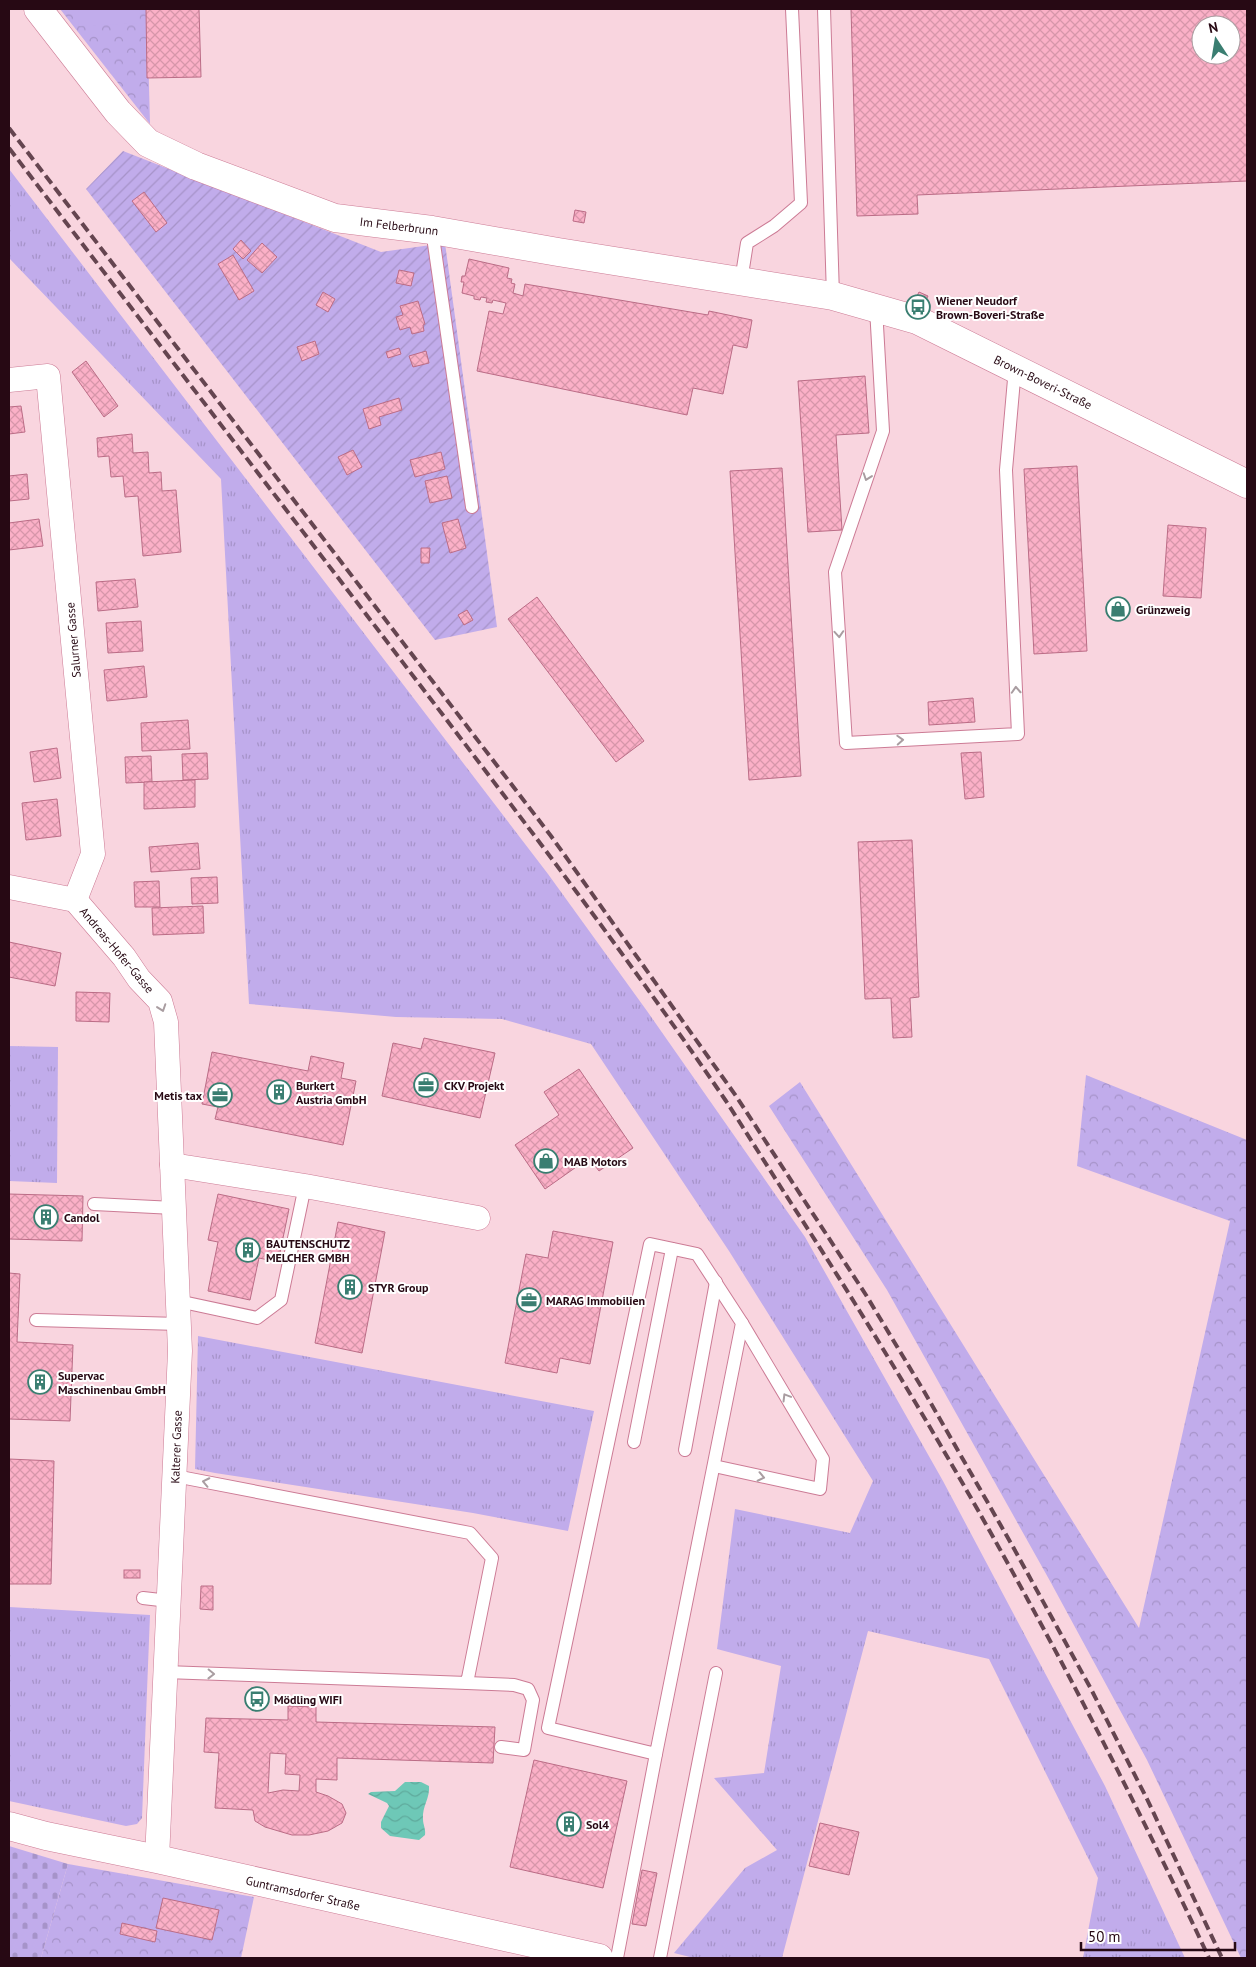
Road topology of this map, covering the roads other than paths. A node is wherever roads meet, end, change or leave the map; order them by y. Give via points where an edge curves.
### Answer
1 (38, 9) edge
2 (792, 9) edge
3 (824, 9) edge
4 (432, 230) junction
5 (741, 281) junction
6 (832, 296) junction
7 (876, 308) junction
8 (1015, 368) junction
9 (9, 380) edge
10 (1247, 484) edge
11 (472, 507) dead end
12 (9, 888) edge
13 (75, 900) junction
14 (168, 1036) joint
15 (172, 1165) junction
16 (305, 1186) junction
17 (94, 1204) dead end
18 (174, 1208) junction
19 (478, 1218) dead end
20 (672, 1249) junction
21 (716, 1282) junction
22 (178, 1300) junction
23 (36, 1320) dead end
24 (742, 1323) junction
25 (179, 1324) junction
26 (634, 1442) dead end
27 (684, 1450) dead end
28 (714, 1466) junction
29 (175, 1476) junction
30 (144, 1598) dead end
31 (169, 1601) junction
32 (165, 1672) junction
33 (716, 1673) dead end
34 (467, 1683) junction
35 (501, 1747) dead end
36 (656, 1754) junction
37 (9, 1826) edge
38 (157, 1859) junction
39 (598, 1958) edge
40 (617, 1958) edge
41 (660, 1958) edge

1 - 4 street, Im Felberbrunn via 118,112 148,143 196,166 335,218
2 - 5 lane via 801,203 747,243
3 - 6 lane
4 - 5 street, Im Felberbrunn
4 - 11 lane
5 - 6 street, Im Felberbrunn
6 - 7 street, Brown-Boveri-Straße
7 - 8 street, Brown-Boveri-Straße via 916,320
7 -> 8 lane via 883,431 835,572 846,742 1018,734 1006,470
8 - 10 street, Brown-Boveri-Straße
9 - 13 street, Salurner Gasse via 48,376 93,854
12 - 13 street, Andreas-Hofer-Gasse
13 -> 14 street, Andreas-Hofer-Gasse via 160,1001
14 - 15 street, Kalterer Gasse
15 - 16 street
15 - 18 street, Kalterer Gasse
16 - 19 street
16 - 22 lane via 281,1300 257,1318
17 - 18 lane
18 - 22 street, Kalterer Gasse
20 - 21 lane via 697,1254
20 - 26 lane
20 - 36 lane via 650,1244 548,1728
21 - 24 lane
21 - 27 lane
22 - 25 street, Kalterer Gasse
23 - 25 lane
24 - 28 lane
28 -> 24 lane via 820,1489 823,1459
25 - 29 street, Kalterer Gasse
28 - 36 lane
29 - 31 street, Kalterer Gasse
34 -> 29 lane via 492,1558 470,1533
30 - 31 lane
31 - 32 street, Kalterer Gasse
32 -> 34 lane
32 - 38 street, Kalterer Gasse
33 - 41 lane
34 - 35 lane via 514,1685 528,1689 533,1700 524,1750
36 - 40 lane
37 - 38 street, Guntramsdorfer Straße
38 - 39 street, Guntramsdorfer Straße

